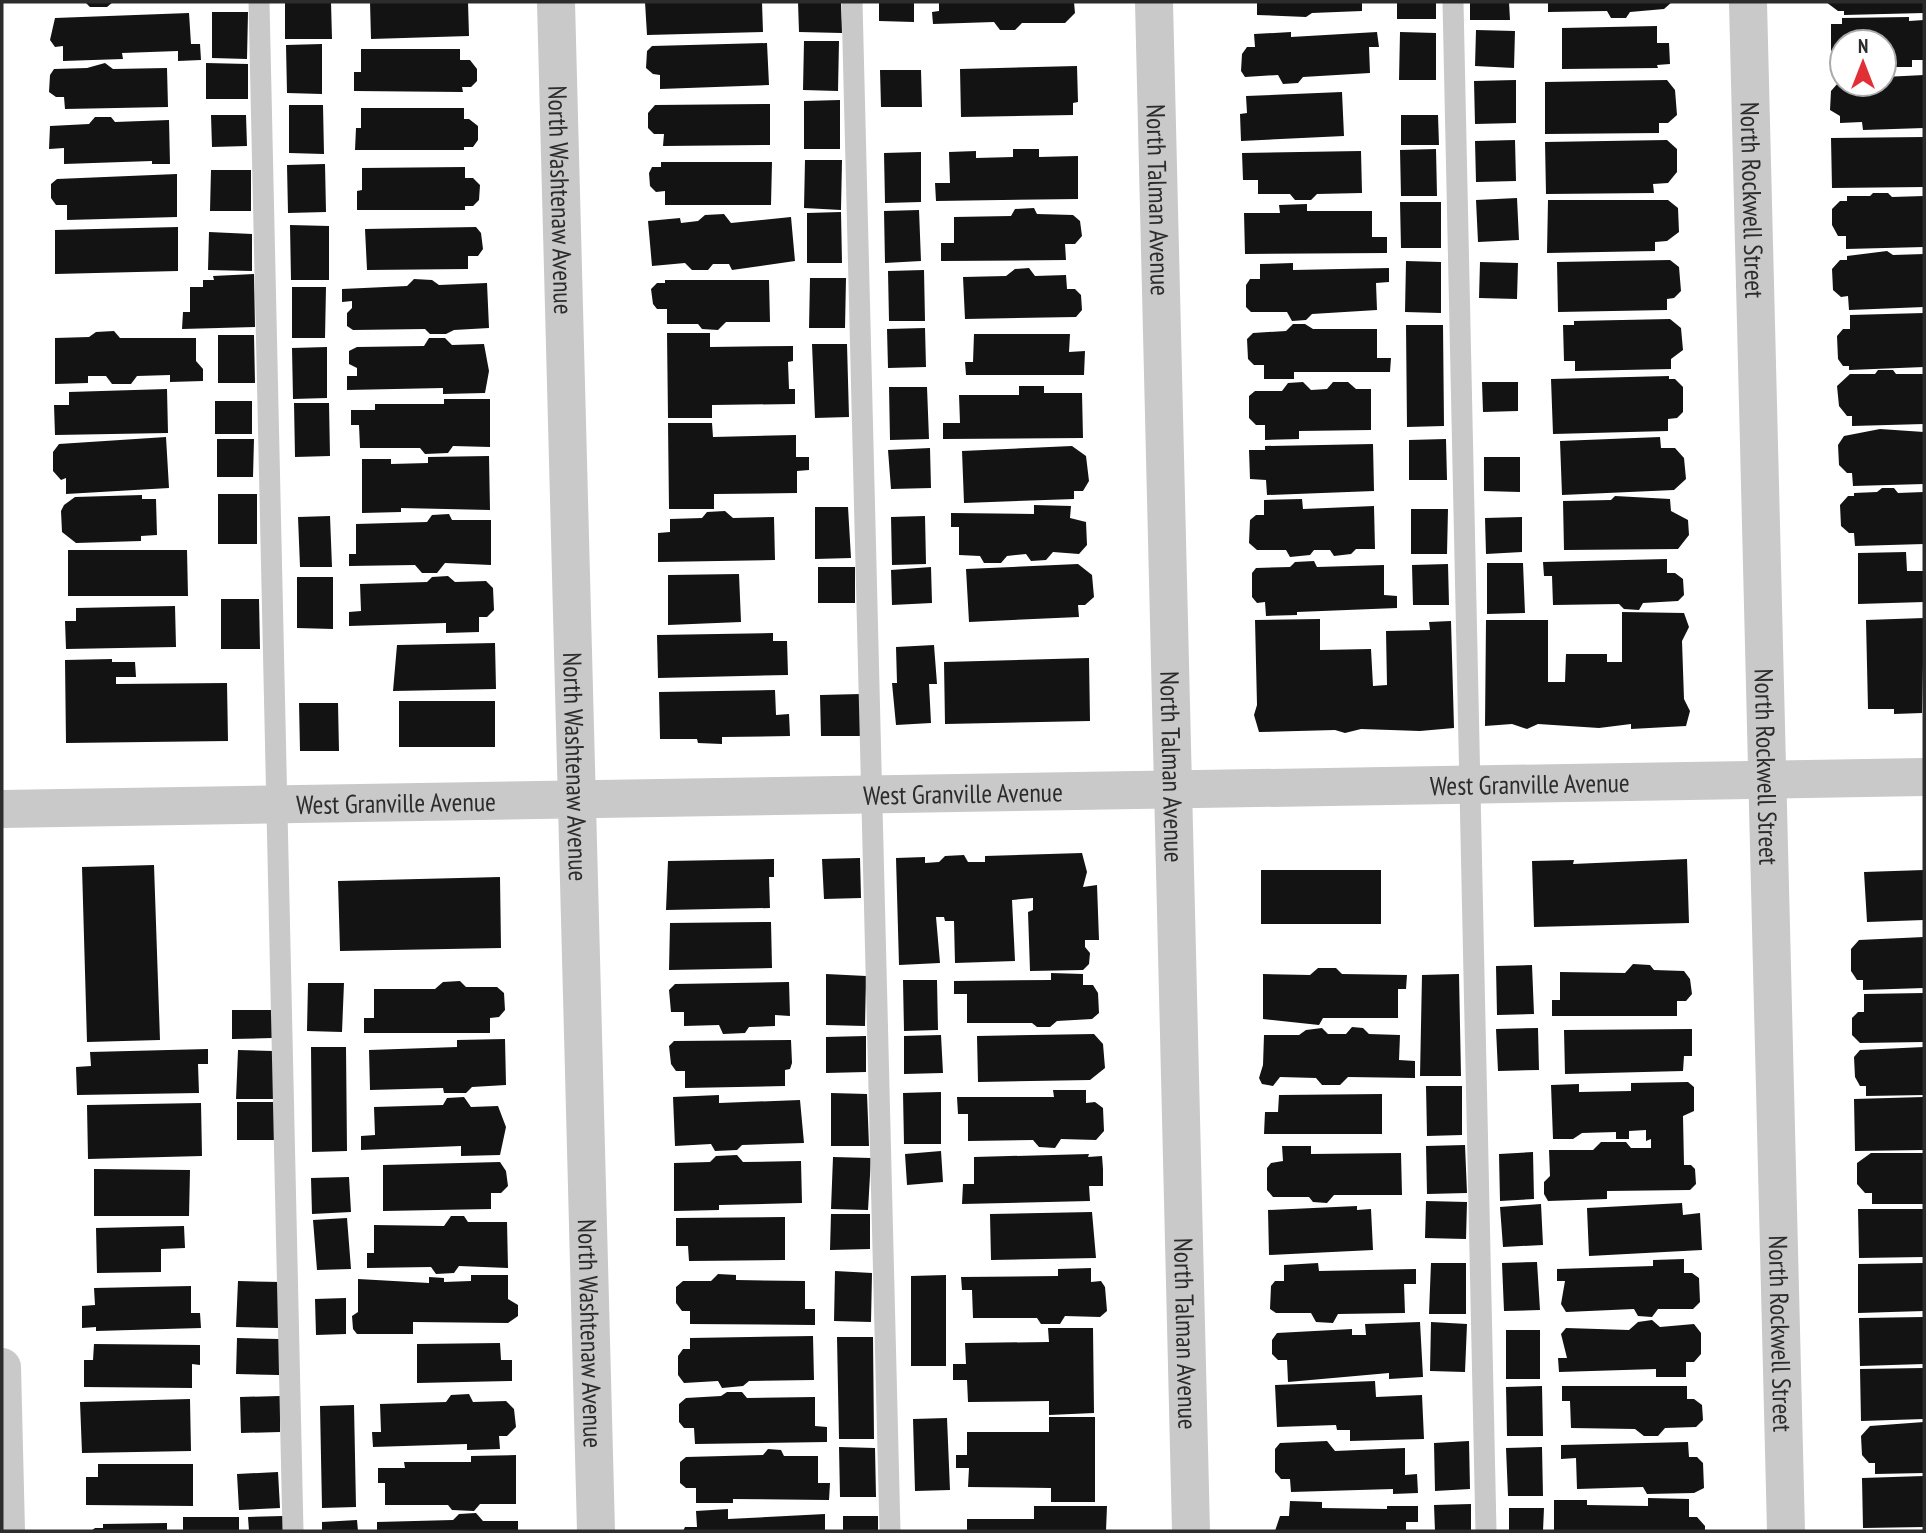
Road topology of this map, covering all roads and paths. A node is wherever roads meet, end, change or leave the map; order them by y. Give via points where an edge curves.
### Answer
1 (259, 2) edge
2 (556, 2) edge
3 (852, 2) edge
4 (1154, 2) edge
5 (1453, 2) edge
6 (1748, 2) edge
7 (1924, 777) edge
8 (1767, 780) junction
9 (1470, 785) junction
10 (1173, 790) junction
11 (873, 795) junction
12 (577, 800) junction
13 (276, 805) junction
14 (2, 809) edge
15 (2, 1367) edge
16 (6, 1531) edge
17 (293, 1531) edge
18 (596, 1531) edge
19 (890, 1531) edge
20 (1191, 1531) edge
21 (1486, 1531) edge
22 (1786, 1531) edge

1 - 13 lane
2 - 12 street, North Washtenaw Avenue
3 - 11 lane
4 - 10 street, North Talman Avenue
5 - 9 lane
6 - 8 street, North Rockwell Street
7 - 8 street, West Granville Avenue
8 - 9 street, West Granville Avenue
8 - 22 street, North Rockwell Street
9 - 10 street, West Granville Avenue
9 - 21 lane
10 - 11 street, West Granville Avenue
10 - 20 street, North Talman Avenue
11 - 12 street, West Granville Avenue
11 - 19 lane
12 - 13 street, West Granville Avenue
12 - 18 street, North Washtenaw Avenue
13 - 14 street, West Granville Avenue
13 - 17 lane
15 - 16 street

